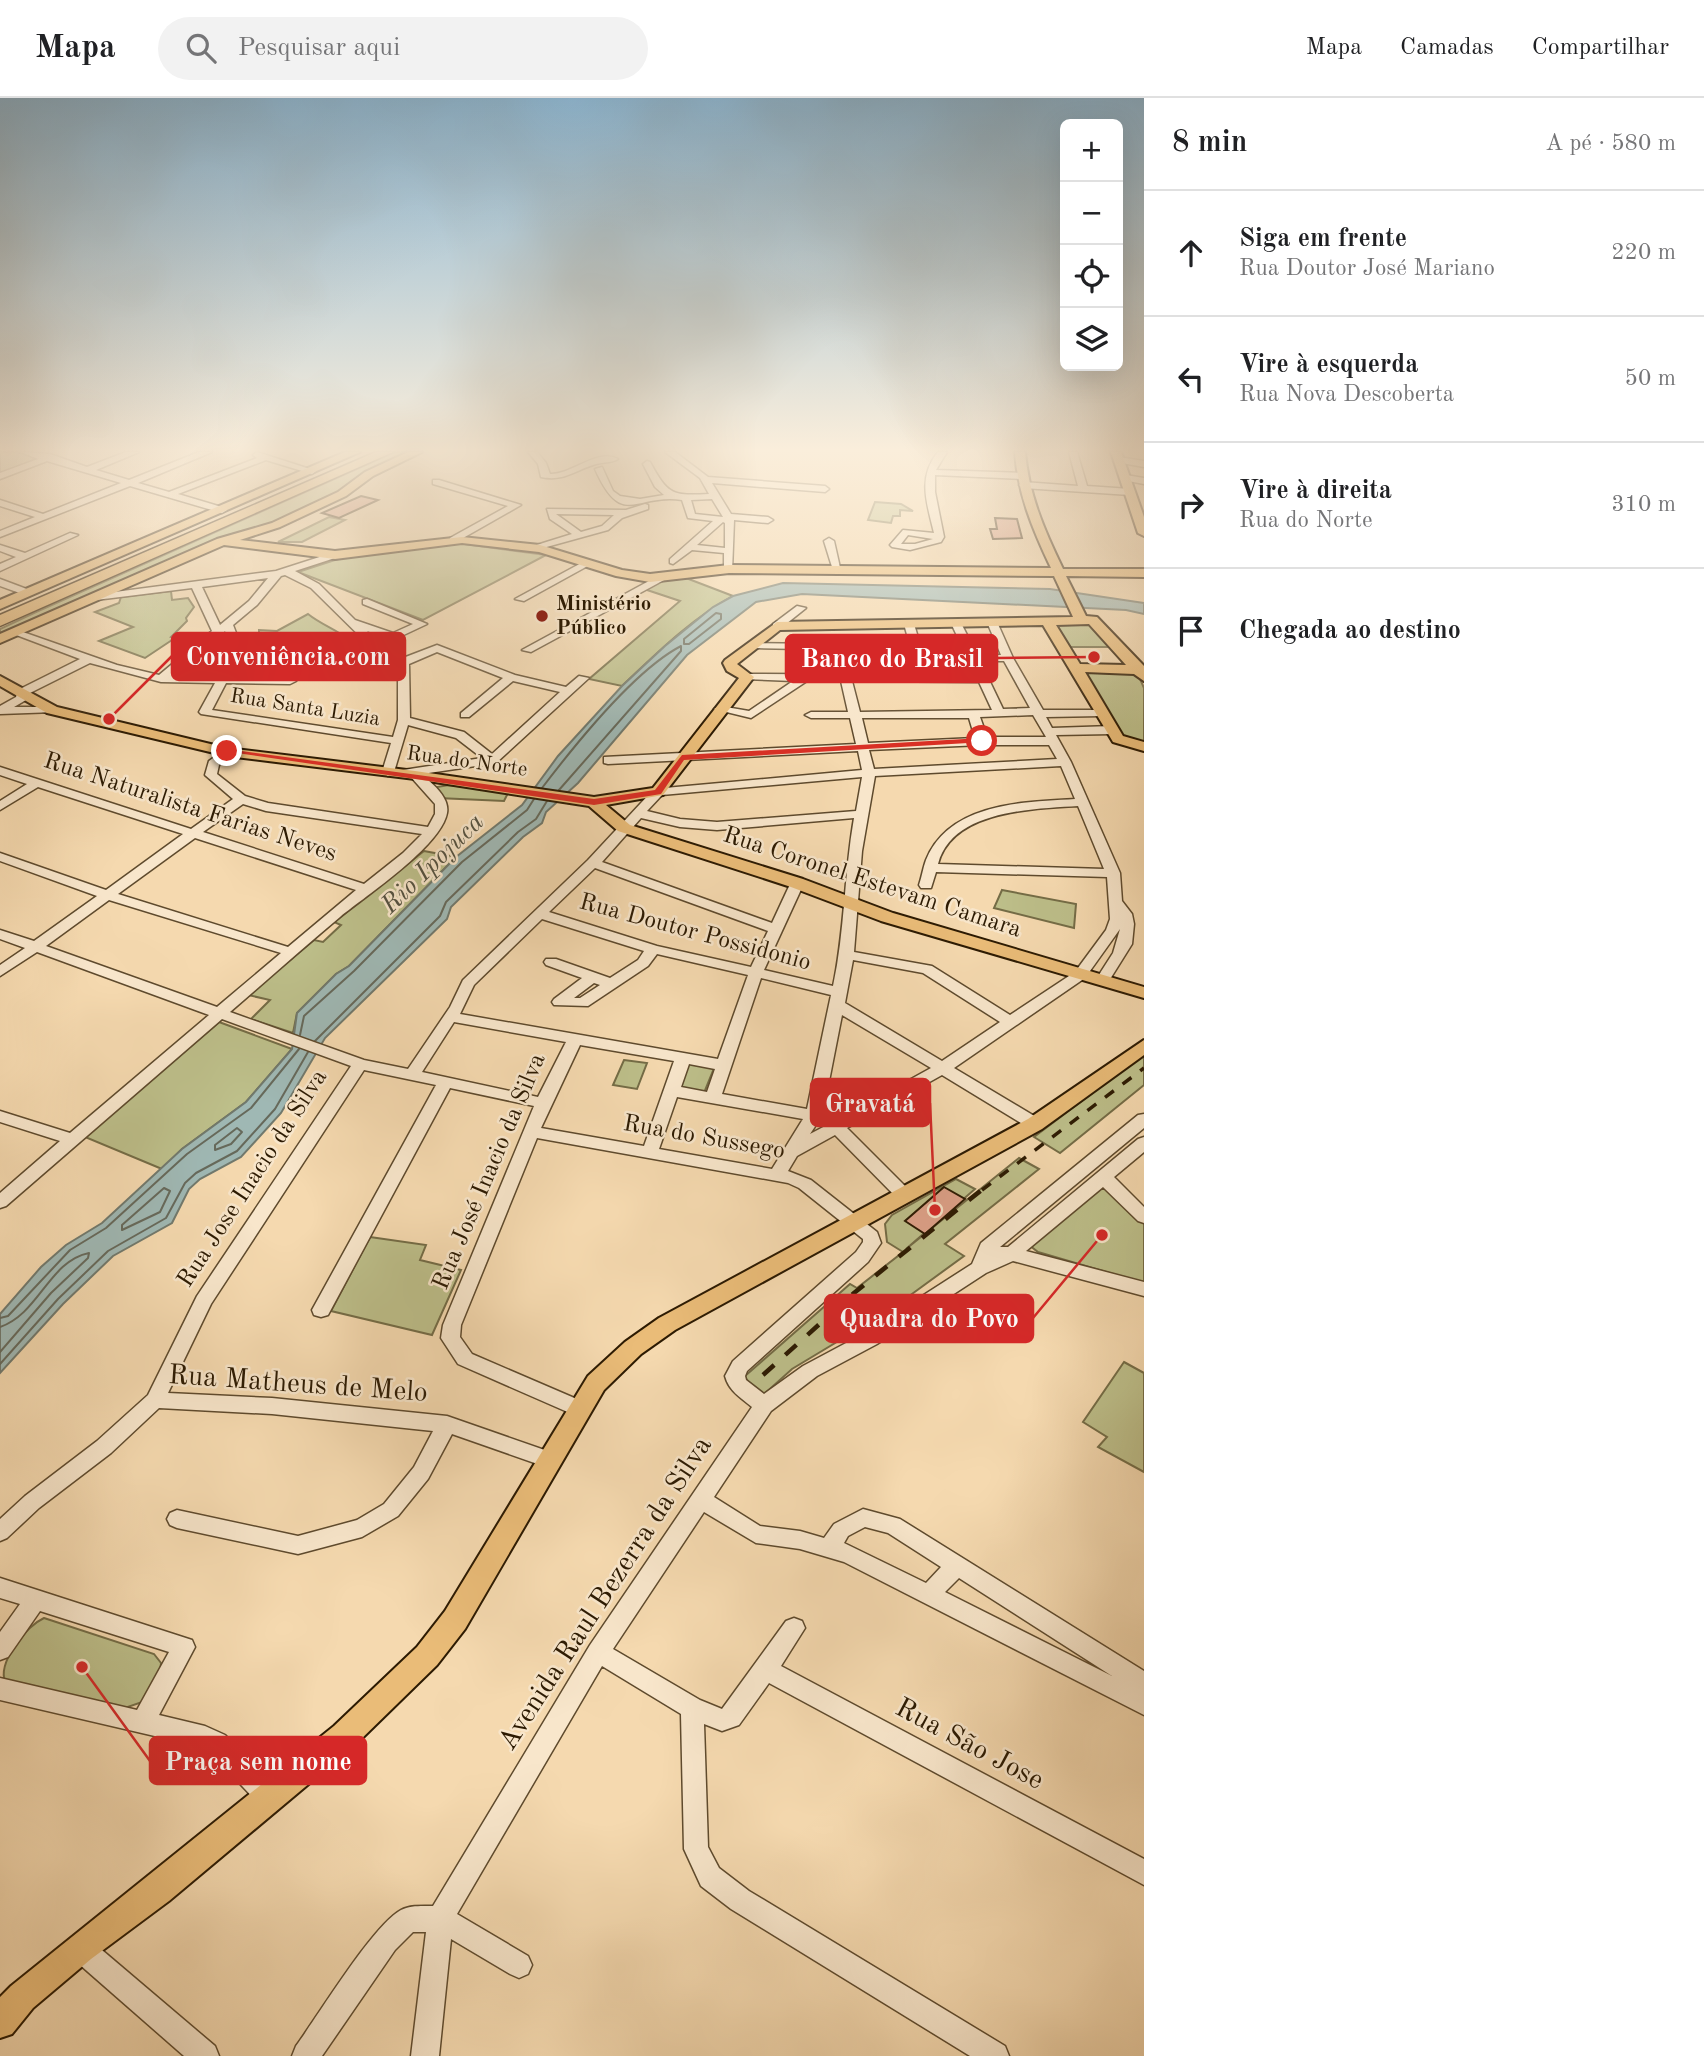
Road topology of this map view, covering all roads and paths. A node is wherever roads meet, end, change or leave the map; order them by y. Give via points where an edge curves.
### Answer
1 (55, 543) edge
2 (144, 543) edge
3 (163, 543) edge
4 (178, 543) edge
5 (216, 543) edge
6 (240, 543) edge
7 (426, 543) edge
8 (486, 543) edge
9 (549, 543) edge
10 (697, 543) edge
11 (729, 543) edge
12 (830, 543) edge
13 (1045, 543) edge
14 (693, 547) junction
15 (0, 548) edge
16 (532, 548) junction
17 (730, 551) junction
18 (335, 555) junction
19 (26, 557) junction
20 (673, 561) dead end
21 (588, 563) junction
22 (0, 568) edge
23 (729, 569) junction
24 (838, 570) junction
25 (1058, 570) junction
26 (282, 573) junction
27 (1144, 573) edge
28 (660, 578) junction
29 (0, 582) edge
30 (196, 585) junction
31 (28, 593) junction
32 (96, 597) junction
33 (520, 600) dead end
34 (367, 602) dead end
35 (0, 605) edge
36 (801, 608) dead end
37 (0, 614) edge
38 (1080, 618) junction
39 (347, 620) junction
40 (0, 621) edge
41 (992, 622) junction
42 (1048, 622) junction
43 (956, 623) junction
44 (909, 624) junction
45 (777, 626) junction
46 (223, 628) junction
47 (16, 633) junction
48 (0, 639) edge
49 (754, 645) junction
50 (916, 648) junction
51 (527, 650) dead end
52 (973, 658) junction
53 (1008, 658) junction
54 (89, 659) junction
55 (403, 662) junction
56 (1076, 668) junction
57 (1143, 672) edge
58 (511, 677) junction
59 (747, 677) junction
60 (583, 678) dead end
61 (803, 678) junction
62 (846, 678) junction
63 (161, 679) junction
64 (925, 679) junction
65 (982, 679) junction
66 (0, 680) edge
67 (222, 681) junction
68 (249, 681) junction
69 (290, 681) dead end
70 (568, 691) junction
71 (22, 692) junction
72 (720, 709) junction
73 (52, 710) junction
74 (0, 711) edge
75 (999, 712) junction
76 (1038, 713) junction
77 (1101, 713) junction
78 (466, 715) dead end
79 (811, 715) dead end
80 (974, 715) junction
81 (857, 716) junction
82 (404, 720) junction
83 (1112, 730) junction
84 (1051, 736) junction
85 (398, 741) junction
86 (982, 741) junction
87 (862, 747) junction
88 (1144, 747) edge
89 (227, 751) junction
90 (682, 758) junction
91 (492, 760) junction
92 (608, 760) dead end
93 (1065, 762) junction
94 (0, 771) edge
95 (869, 773) junction
96 (402, 774) junction
97 (37, 783) junction
98 (658, 792) junction
99 (241, 799) junction
100 (594, 802) junction
101 (1083, 802) junction
102 (0, 806) edge
103 (638, 813) junction
104 (862, 814) junction
105 (624, 828) junction
106 (432, 832) junction
107 (192, 833) junction
108 (0, 857) edge
109 (593, 863) junction
110 (929, 868) junction
111 (1114, 873) junction
112 (797, 883) junction
113 (926, 885) dead end
114 (366, 889) junction
115 (107, 895) junction
116 (1118, 904) junction
117 (850, 905) junction
118 (540, 914) junction
119 (777, 930) junction
120 (0, 934) edge
121 (35, 948) junction
122 (653, 949) junction
123 (292, 952) junction
124 (847, 955) junction
125 (551, 962) dead end
126 (0, 972) edge
127 (755, 975) junction
128 (1080, 975) junction
129 (592, 978) junction
130 (1102, 981) junction
131 (612, 984) junction
132 (1144, 993) edge
133 (838, 999) junction
134 (219, 1015) junction
135 (450, 1017) junction
136 (1010, 1022) junction
137 (575, 1039) junction
138 (1144, 1046) edge
139 (683, 1058) junction
140 (360, 1064) junction
141 (723, 1065) junction
142 (943, 1068) junction
143 (412, 1075) junction
144 (445, 1083) junction
145 (672, 1091) junction
146 (713, 1098) junction
147 (543, 1103) junction
148 (814, 1115) junction
149 (0, 1116) edge
150 (1144, 1119) edge
151 (840, 1123) junction
152 (1035, 1125) junction
153 (532, 1132) junction
154 (70, 1139) junction
155 (1144, 1143) edge
156 (1107, 1149) junction
157 (650, 1152) junction
158 (791, 1152) junction
159 (1124, 1160) junction
160 (777, 1175) junction
161 (1103, 1177) junction
162 (905, 1196) junction
163 (0, 1202) edge
164 (1043, 1202) junction
165 (1061, 1212) junction
166 (1144, 1217) edge
167 (855, 1222) junction
168 (1011, 1254) junction
169 (984, 1258) junction
170 (1144, 1289) edge
171 (321, 1310) dead end
172 (155, 1400) junction
173 (764, 1405) junction
174 (579, 1409) junction
175 (447, 1424) junction
176 (549, 1460) junction
177 (701, 1499) junction
178 (177, 1519) dead end
179 (0, 1532) edge
180 (830, 1547) junction
181 (957, 1565) junction
182 (0, 1588) edge
183 (929, 1595) junction
184 (36, 1599) junction
185 (794, 1628) dead end
186 (0, 1650) edge
187 (598, 1652) junction
188 (766, 1670) junction
189 (1144, 1684) edge
190 (0, 1689) edge
191 (1144, 1703) edge
192 (692, 1708) junction
193 (144, 1721) junction
194 (270, 1798) junction
195 (1144, 1873) edge
196 (440, 1918) junction
197 (80, 1948) junction
198 (519, 1965) dead end
199 (0, 2022) edge
200 (205, 2056) edge
201 (306, 2056) edge
202 (425, 2056) edge
203 (995, 2056) edge

1 - 19 street
2 - 31 main road
3 - 37 highway
4 - 40 highway
5 - 32 main road
6 - 18 main road
7 - 18 main road
8 - 16 main road
9 - 16 street
10 - 14 street
11 - 17 street
12 - 24 street
13 - 25 main road
14 - 17 street
14 - 20 street
15 - 19 street
16 - 21 main road
17 - 23 street
18 - 26 street
19 - 22 street
21 - 28 main road via 631,576
21 - 33 street
23 - 24 main road
23 - 28 main road
24 - 25 main road
25 - 27 main road
25 - 38 main road
26 - 30 street
26 - 39 street via 315,586
26 - 46 street
28 - 51 street
29 - 31 street
30 - 32 street
30 - 46 street
31 - 35 main road
32 - 47 main road
34 - 39 street via 422,624 393,637
36 - 45 street
38 - 42 main road
38 - 57 main road via 1095,621
39 - 55 street via 385,655
41 - 42 main road
41 - 43 main road
41 - 53 street
42 - 56 main road
43 - 44 main road
43 - 52 street
44 - 45 main road
44 - 50 street
45 - 49 main road
46 - 63 street
46 - 68 street
47 - 48 main road
47 - 54 street
49 - 50 street
49 - 59 main road via 730,663
50 - 64 street
52 - 53 street
52 - 65 street
53 - 76 street
54 - 63 street
54 - 71 street
55 - 58 street via 437,648
55 - 82 street
56 - 57 main road
56 - 77 main road
58 - 70 street
58 - 78 street
59 - 61 street
59 - 72 main road
60 - 70 street
61 - 62 street
61 - 72 street via 753,714
62 - 64 street
62 - 81 street
63 - 67 street
64 - 65 street
65 - 75 street
66 - 71 main road, Rua do Norte
67 - 68 street
67 - 85 street, Rua Santa Luzia via 205,712
68 - 69 street
70 - 91 street
71 - 73 main road, Rua do Norte
71 - 74 street via 22,698
72 - 90 main road
73 - 74 street
73 - 89 main road, Rua do Norte
75 - 76 street
75 - 80 street
76 - 77 street
76 - 84 street
77 - 83 main road
79 - 81 street
80 - 81 street
80 - 86 street
81 - 87 street
82 - 85 street
82 - 91 street via 460,735
83 - 84 street
83 - 88 main road via 1123,743
84 - 86 street
84 - 93 street
85 - 96 street
86 - 87 street
87 - 90 street
87 - 95 street
89 - 96 main road, Rua do Norte
89 - 99 street via 213,764 211,775
90 - 92 street
90 - 98 main road
91 - 96 street
93 - 95 street
93 - 101 street
94 - 97 street, Rua Naturalista Farias Neves
95 - 98 street
95 - 104 street
96 - 100 main road, Rua do Norte
96 - 106 street via 433,792 441,804
97 - 102 street
97 - 107 street, Rua Naturalista Farias Neves
98 - 100 main road, Rua do Norte
98 - 103 street
99 - 106 street via 302,814
99 - 107 street
100 - 105 main road, Rua Coronel Estevam Camara
101 - 110 street via 983,814 937,846
101 - 111 street
103 - 104 street via 717,826
103 - 105 street
104 - 117 street
105 - 109 street
105 - 112 main road, Rua Coronel Estevam Camara
106 - 114 street
107 - 114 street, Rua Naturalista Farias Neves
107 - 115 street
108 - 115 street
109 - 118 street
109 - 119 street
110 - 111 street
110 - 113 street
111 - 116 street
112 - 117 main road, Rua Coronel Estevam Camara
112 - 119 street
114 - 123 street
115 - 121 street
115 - 123 street
116 - 128 street via 1112,930
116 - 130 street via 1128,920 1128,937
117 - 124 street
117 - 128 main road, Rua Coronel Estevam Camara
118 - 122 street, Rua Doutor Possidonio
118 - 135 street via 468,984
119 - 127 street
120 - 121 street
121 - 126 street
121 - 134 street
122 - 127 street, Rua Doutor Possidonio
122 - 131 street via 643,963
123 - 134 street
124 - 133 street
124 - 136 street via 927,969
125 - 129 street
127 - 133 street, Rua Doutor Possidonio
127 - 141 street
128 - 130 main road, Rua Coronel Estevam Camara
128 - 136 street
129 - 131 street
129 - 131 street via 559,1002 583,1003
130 - 132 main road, Rua Coronel Estevam Camara
133 - 142 street, Rua Doutor Possidonio
133 - 148 street
134 - 140 street
134 - 154 street
135 - 137 street
135 - 143 street
136 - 142 street
137 - 139 street
137 - 147 street, Rua José Inacio da Silva
138 - 152 main road
139 - 141 street
139 - 145 street
140 - 143 street
140 - 172 street, Rua Jose Inacio da Silva via 202,1301
141 - 146 street
142 - 151 street
142 - 152 street, Rua Doutor Possidonio
143 - 144 street
144 - 147 street
144 - 171 street
145 - 146 street, Rua do Sussego
145 - 157 street
146 - 148 street, Rua do Sussego
147 - 153 street, Rua José Inacio da Silva
148 - 151 street, Rua do Sussego
148 - 158 street
149 - 154 street
150 - 156 street, Avenida Raul Bezerra da Silva
151 - 158 street
151 - 162 street
152 - 162 main road
153 - 157 street, Rua do Sussego
153 - 174 street, Rua José Inacio da Silva via 450,1338 465,1359
154 - 163 street
155 - 159 street, Avenida Raul Bezerra da Silva
156 - 159 street
156 - 164 street, Avenida Raul Bezerra da Silva
157 - 160 street, Rua do Sussego
158 - 160 street
159 - 161 street, Avenida Raul Bezerra da Silva
160 - 167 street, Rua do Sussego via 806,1184
161 - 165 street, Avenida Raul Bezerra da Silva
161 - 166 street
162 - 167 main road
164 - 165 street
164 - 169 street, Avenida Raul Bezerra da Silva
165 - 168 street, Avenida Raul Bezerra da Silva
167 - 173 street via 871,1236 872,1244 862,1257 740,1366 735,1376 737,1384
167 - 174 main road via 633,1348 596,1383
168 - 169 street, Avenida Raul Bezerra da Silva
168 - 170 street
169 - 173 street, Avenida Raul Bezerra da Silva via 870,1339 810,1371
172 - 175 street, Rua Matheus de Melo via 272,1406
172 - 179 street, Rua Matheus de Melo
173 - 177 street, Avenida Raul Bezerra da Silva
174 - 176 main road
175 - 176 street, Rua Matheus de Melo
175 - 178 street via 421,1473 391,1510 362,1528 298,1545
176 - 194 main road via 446,1634 395,1688
177 - 180 street via 756,1534
177 - 187 street, Avenida Raul Bezerra da Silva
180 - 181 street via 841,1530 863,1518 893,1525
180 - 183 street
181 - 183 street
181 - 189 street
182 - 184 street
183 - 191 street
184 - 186 street
184 - 193 street via 184,1647
185 - 188 street
187 - 192 street
187 - 196 street, Avenida Raul Bezerra da Silva
188 - 192 street via 731,1717 715,1719
188 - 195 street, Rua São Jose
190 - 193 street
192 - 203 street via 696,1849 710,1877 725,1891
193 - 194 street via 217,1743
194 - 197 main road
196 - 198 street
196 - 201 street via 408,1920 396,1929
196 - 202 street, Avenida Raul Bezerra da Silva
197 - 199 main road
197 - 200 street

